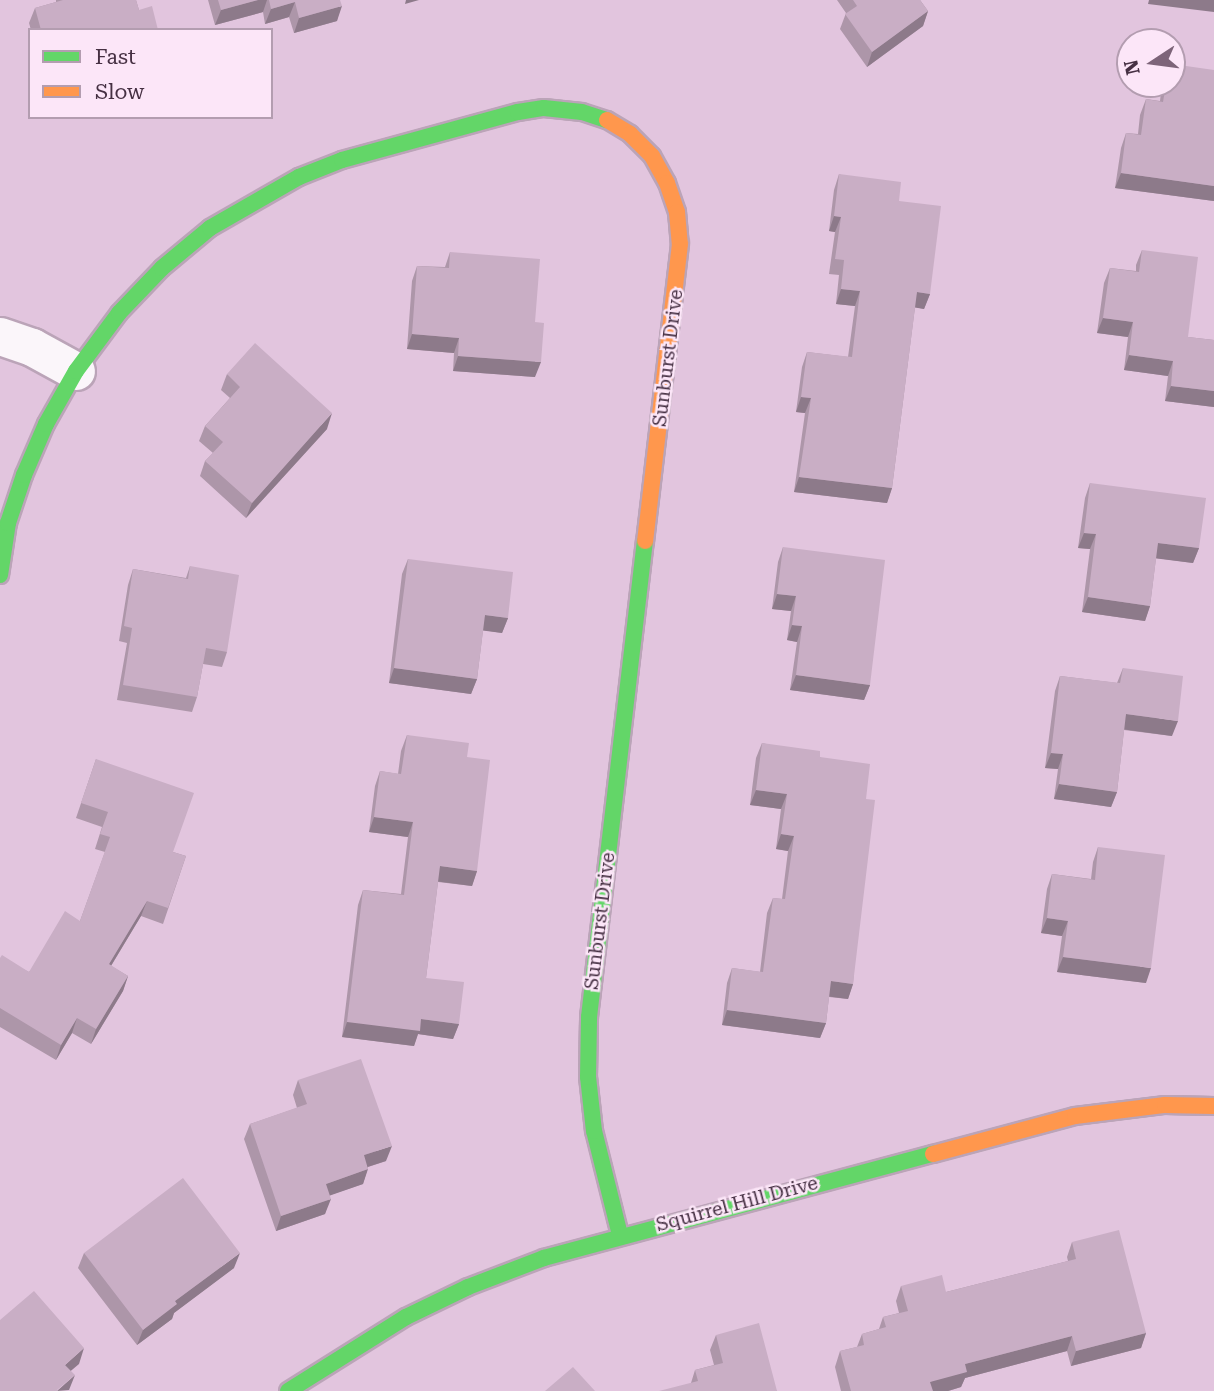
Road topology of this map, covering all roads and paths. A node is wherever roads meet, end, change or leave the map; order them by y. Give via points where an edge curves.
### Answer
1 (0, 336) edge
2 (76, 371) junction
3 (0, 575) edge
4 (1214, 1105) edge
5 (620, 1235) junction
6 (288, 1391) edge

1 - 2 street
2 - 3 street, Sunburst Drive via 24,475 8,523
2 - 5 street, Sunburst Drive via 118,313 210,228 299,177 342,160 544,108 606,119 652,156 677,212 680,244 589,1017 588,1077 594,1131
4 - 5 street, Squirrel Hill Drive via 1165,1105 1075,1116
5 - 6 street, Squirrel Hill Drive via 468,1287 406,1317

